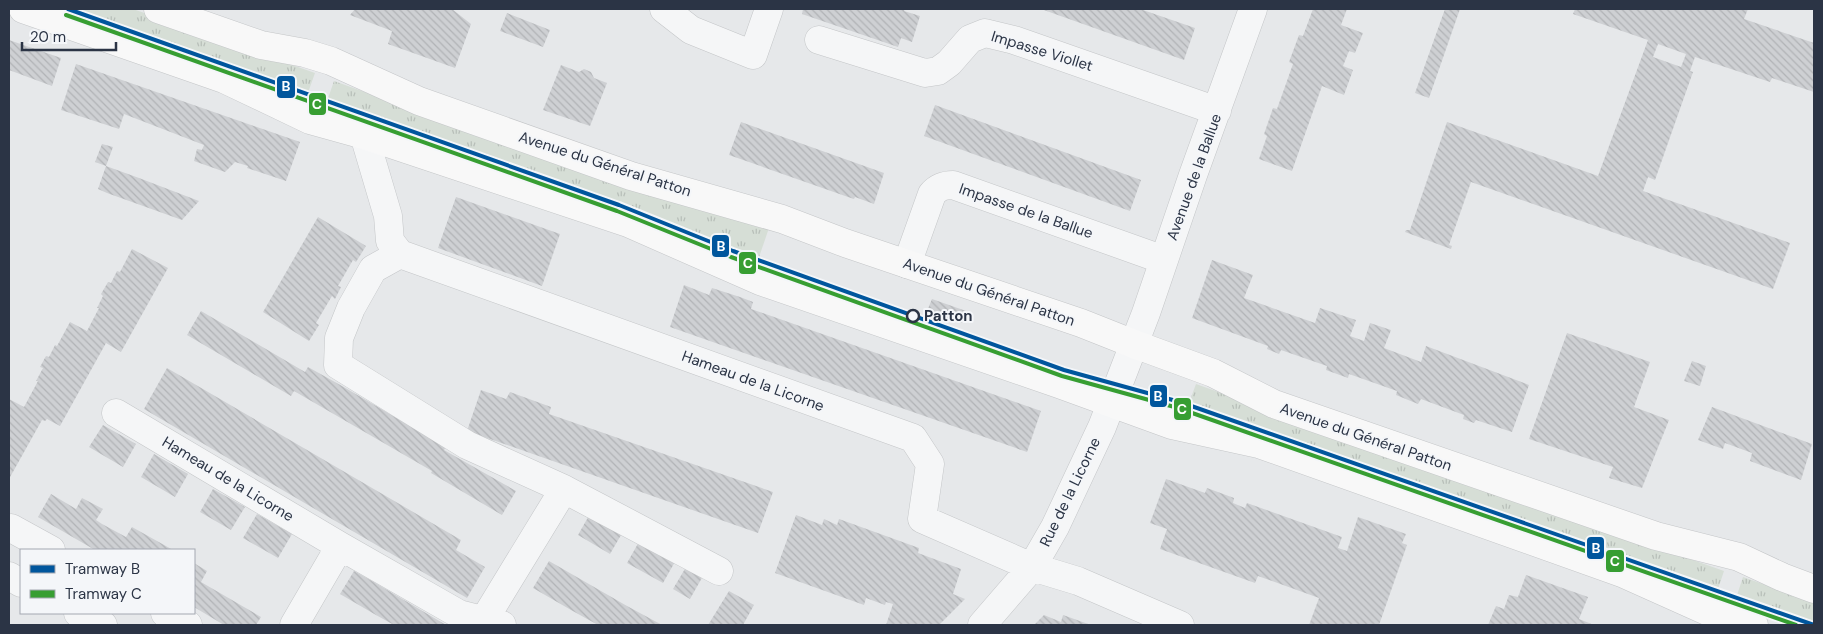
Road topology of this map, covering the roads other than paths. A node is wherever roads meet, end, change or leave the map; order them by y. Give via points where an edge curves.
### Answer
1 (23, 9) edge
2 (158, 9) edge
3 (664, 9) edge
4 (769, 9) edge
5 (1253, 9) edge
6 (819, 40) dead end
7 (1217, 111) junction
8 (364, 135) junction
9 (400, 254) junction
10 (1164, 260) junction
11 (907, 264) junction
12 (1134, 344) junction
13 (1111, 403) junction
14 (116, 412) dead end
15 (564, 489) junction
16 (11, 528) dead end
17 (340, 546) junction
18 (50, 549) edge
19 (1032, 566) junction
20 (719, 570) dead end
21 (9, 576) edge
22 (20, 582) edge
23 (1814, 589) edge
24 (80, 614) edge
25 (167, 614) edge
26 (493, 622) edge
27 (103, 625) edge
28 (188, 625) edge
29 (294, 625) edge
30 (982, 625) edge
31 (1180, 625) edge
32 (1754, 625) edge

1 - 8 street via 224,79 310,120
2 - 11 street, Avenue du Général Patton via 261,45 331,61 419,101 622,172 782,219
3 - 4 street via 691,30 753,55
5 - 7 street, Avenue de la Ballue
6 - 7 street, Impasse Viollet via 925,73 938,71 970,38 985,33 1014,40
7 - 10 street, Avenue de la Ballue
8 - 9 street via 388,216 390,241
8 - 13 street via 628,223 760,281
9 - 15 street via 373,269 351,308 339,338 338,365 467,444
9 - 19 street, Hameau de la Licorne via 913,438 930,464 922,519
10 - 11 street, Impasse de la Ballue via 947,185 932,194
10 - 12 street, Avenue de la Ballue
11 - 12 street, Avenue du Général Patton
12 - 13 street, Rue de la Licorne
12 - 23 street, Avenue du Général Patton via 1213,373 1301,414 1656,536 1739,557
13 - 19 street, Rue de la Licorne via 1055,527
13 - 32 street via 1172,425 1259,444 1622,572 1718,616
14 - 17 street, Hameau de la Licorne
15 - 20 street
15 - 26 street, Hameau de la Licorne
16 - 18 street
17 - 26 street, Hameau de la Licorne via 459,614
17 - 29 street
19 - 30 street, Rue de la Licorne
19 - 31 street via 1078,581
21 - 22 street
24 - 27 street
25 - 28 street

